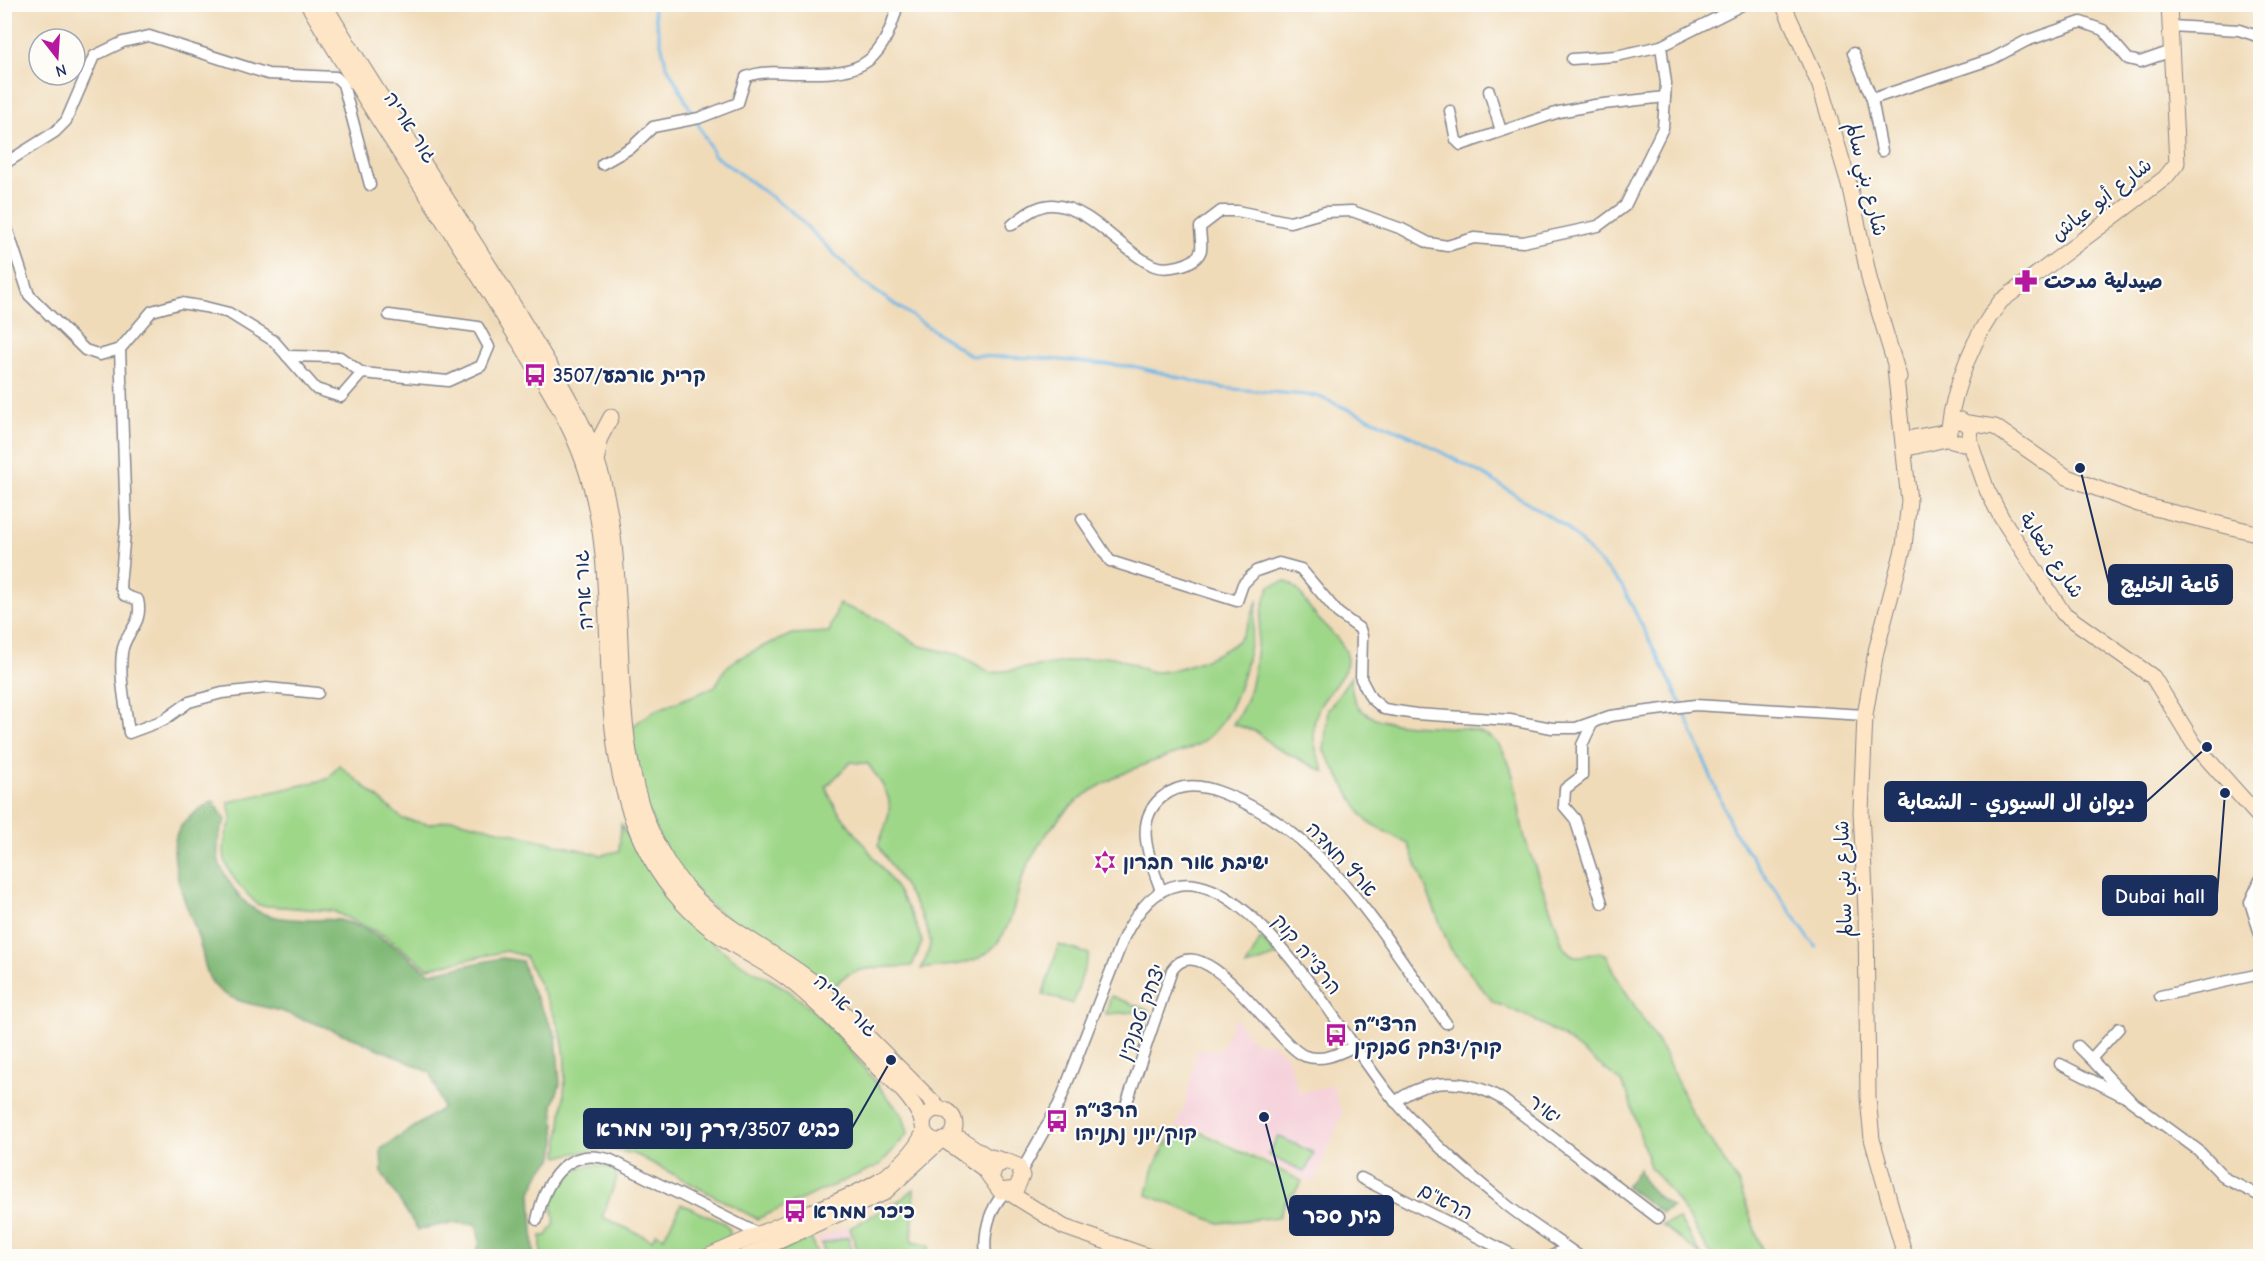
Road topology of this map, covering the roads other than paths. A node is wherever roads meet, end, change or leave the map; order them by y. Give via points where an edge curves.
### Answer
1 (309, 4) edge
2 (324, 4) edge
3 (898, 4) edge
4 (1744, 4) edge
5 (1783, 4) edge
6 (2169, 4) edge
7 (2171, 26) junction
8 (2260, 37) edge
9 (1661, 45) junction
10 (2172, 51) junction
11 (1853, 53) dead end
12 (1572, 59) dead end
13 (1489, 91) dead end
14 (1665, 97) junction
15 (1872, 99) junction
16 (1450, 111) dead end
17 (1501, 130) junction
18 (1882, 151) dead end
19 (4, 164) edge
20 (602, 164) dead end
21 (370, 185) dead end
22 (4, 219) edge
23 (1012, 225) dead end
24 (389, 315) dead end
25 (120, 349) junction
26 (287, 356) junction
27 (362, 373) junction
28 (611, 417) dead end
29 (1960, 432) junction
30 (1909, 443) junction
31 (598, 463) junction
32 (1082, 519) dead end
33 (2260, 534) edge
34 (318, 693) dead end
35 (1864, 715) junction
36 (1593, 724) junction
37 (2260, 818) edge
38 (2260, 880) edge
39 (1161, 891) junction
40 (1602, 903) dead end
41 (2260, 934) edge
42 (2260, 974) edge
43 (2160, 996) dead end
44 (1446, 1023) dead end
45 (2119, 1028) dead end
46 (2078, 1046) dead end
47 (1353, 1047) junction
48 (2091, 1059) junction
49 (2060, 1064) dead end
50 (2131, 1101) junction
51 (1395, 1102) junction
52 (1125, 1108) dead end
53 (941, 1110) junction
54 (955, 1124) junction
55 (924, 1128) junction
56 (942, 1141) junction
57 (1015, 1169) junction
58 (1361, 1178) dead end
59 (999, 1187) junction
60 (2260, 1196) edge
61 (1658, 1218) dead end
62 (537, 1220) dead end
63 (734, 1220) junction
64 (1053, 1220) junction
65 (759, 1234) junction
66 (1567, 1248) junction
67 (742, 1250) edge
68 (709, 1257) edge
69 (986, 1257) edge
70 (1147, 1257) edge
71 (1515, 1257) edge
72 (1552, 1257) edge
73 (1578, 1257) edge
74 (1905, 1257) edge

1 - 55 main road, גור אריה via 551,394 583,461 599,528 620,774 638,832 656,868 704,923 784,976 834,1020 908,1098 920,1113
2 - 31 main road, גור אריה via 464,223 556,377
3 - 20 street via 886,40 875,57 852,70 824,74 756,73 746,77 738,103 699,118 653,127 632,147
4 - 9 street
5 - 30 main road, شارع بني سالم via 1820,86 1849,184 1870,282 1895,368
6 - 7 main road, شارع أبو عياش
7 - 8 street via 2239,30
7 - 10 main road, شارع أبو عياش
9 - 12 street via 1616,56
9 - 14 street
10 - 15 street via 2140,62 2128,59 2103,30 2081,22 2026,41 1983,63
10 - 29 main road, شارع أبو عياش via 2178,154 2173,169 2001,301 1984,321 1951,409
11 - 15 street
13 - 17 street
14 - 17 street via 1568,110
14 - 23 street via 1664,128 1625,206 1598,226 1564,234 1523,242 1474,238 1447,246 1429,243 1352,211 1324,212 1290,222 1221,211 1200,227 1201,250 1192,262 1154,266 1067,207 1050,205 1028,213
15 - 18 street
16 - 17 street via 1456,140 1461,145
19 - 21 street via 66,121 94,56 123,42 149,36 268,74 336,77 343,84
22 - 25 street via 29,295 86,350 100,355
24 - 27 street via 478,327 489,347 482,366 448,381
25 - 26 street via 152,311 181,303 229,313 274,341
25 - 34 street via 126,521 120,586 124,595 138,600 140,608 140,619 122,651 129,733 164,720 189,702 222,693 267,688
26 - 27 street via 340,357
26 - 27 street via 316,389 340,397
28 - 31 main road via 599,440
29 - 30 main road
29 - 33 main road via 1994,434 2018,444 2067,477 2138,504
29 - 37 main road, شارع شعابة via 2001,517 2063,613 2153,677 2194,744
30 - 35 main road, شارع بني سالم via 1904,546 1875,651
31 - 53 main road, גור אריה via 612,526 626,717 634,771 658,844 696,898 726,925 813,982
32 - 36 street via 1110,561 1237,601 1243,584 1256,571 1279,563 1301,569 1338,613 1360,629 1360,679 1371,698 1384,709 1510,720 1552,728
35 - 36 street via 1695,705 1610,716
35 - 74 main road, شارع بني سالم via 1861,812 1868,1098 1872,1139
36 - 40 street via 1582,745 1582,776 1565,789 1564,806 1575,819
38 - 41 street via 2250,902
39 - 44 street, ארץ חמדה via 1145,842 1146,820 1157,801 1188,785 1240,800 1288,828 1334,870
39 - 47 street, הרצי"ה קוק via 1179,885 1214,890 1251,914 1289,955
39 - 57 street via 1136,914 1059,1104 1039,1141
42 - 43 street
45 - 48 street
46 - 48 street
47 - 51 street, הרצי"ה קוק
47 - 52 street, יצחק טבנקין via 1323,1058 1299,1054 1284,1043 1232,983 1206,965 1184,960 1172,970
48 - 50 street
49 - 50 street
50 - 60 street via 2198,1150 2226,1179
51 - 61 street, יאיר via 1437,1084 1467,1083 1481,1088 1502,1099
51 - 66 street, הרצי"ה קוק via 1479,1182
53 - 54 main road via 950,1114
53 - 55 main road via 927,1115
54 - 56 main road via 952,1134
54 - 57 main road via 966,1143
55 - 56 main road via 931,1139
55 - 65 main road via 913,1152 876,1182
56 - 59 main road via 984,1169
56 - 67 main road via 884,1193
57 - 59 main road via 1016,1189
57 - 59 main road via 995,1167
57 - 64 main road via 1027,1194
58 - 71 street, הרא"ם
59 - 64 main road
59 - 69 street via 987,1226
62 - 63 street via 544,1190 556,1174 573,1161 599,1157
63 - 65 street
63 - 67 street via 741,1234
64 - 70 main road
65 - 67 main road
66 - 72 street
66 - 73 street, הרצי"ה קוק
67 - 68 main road

